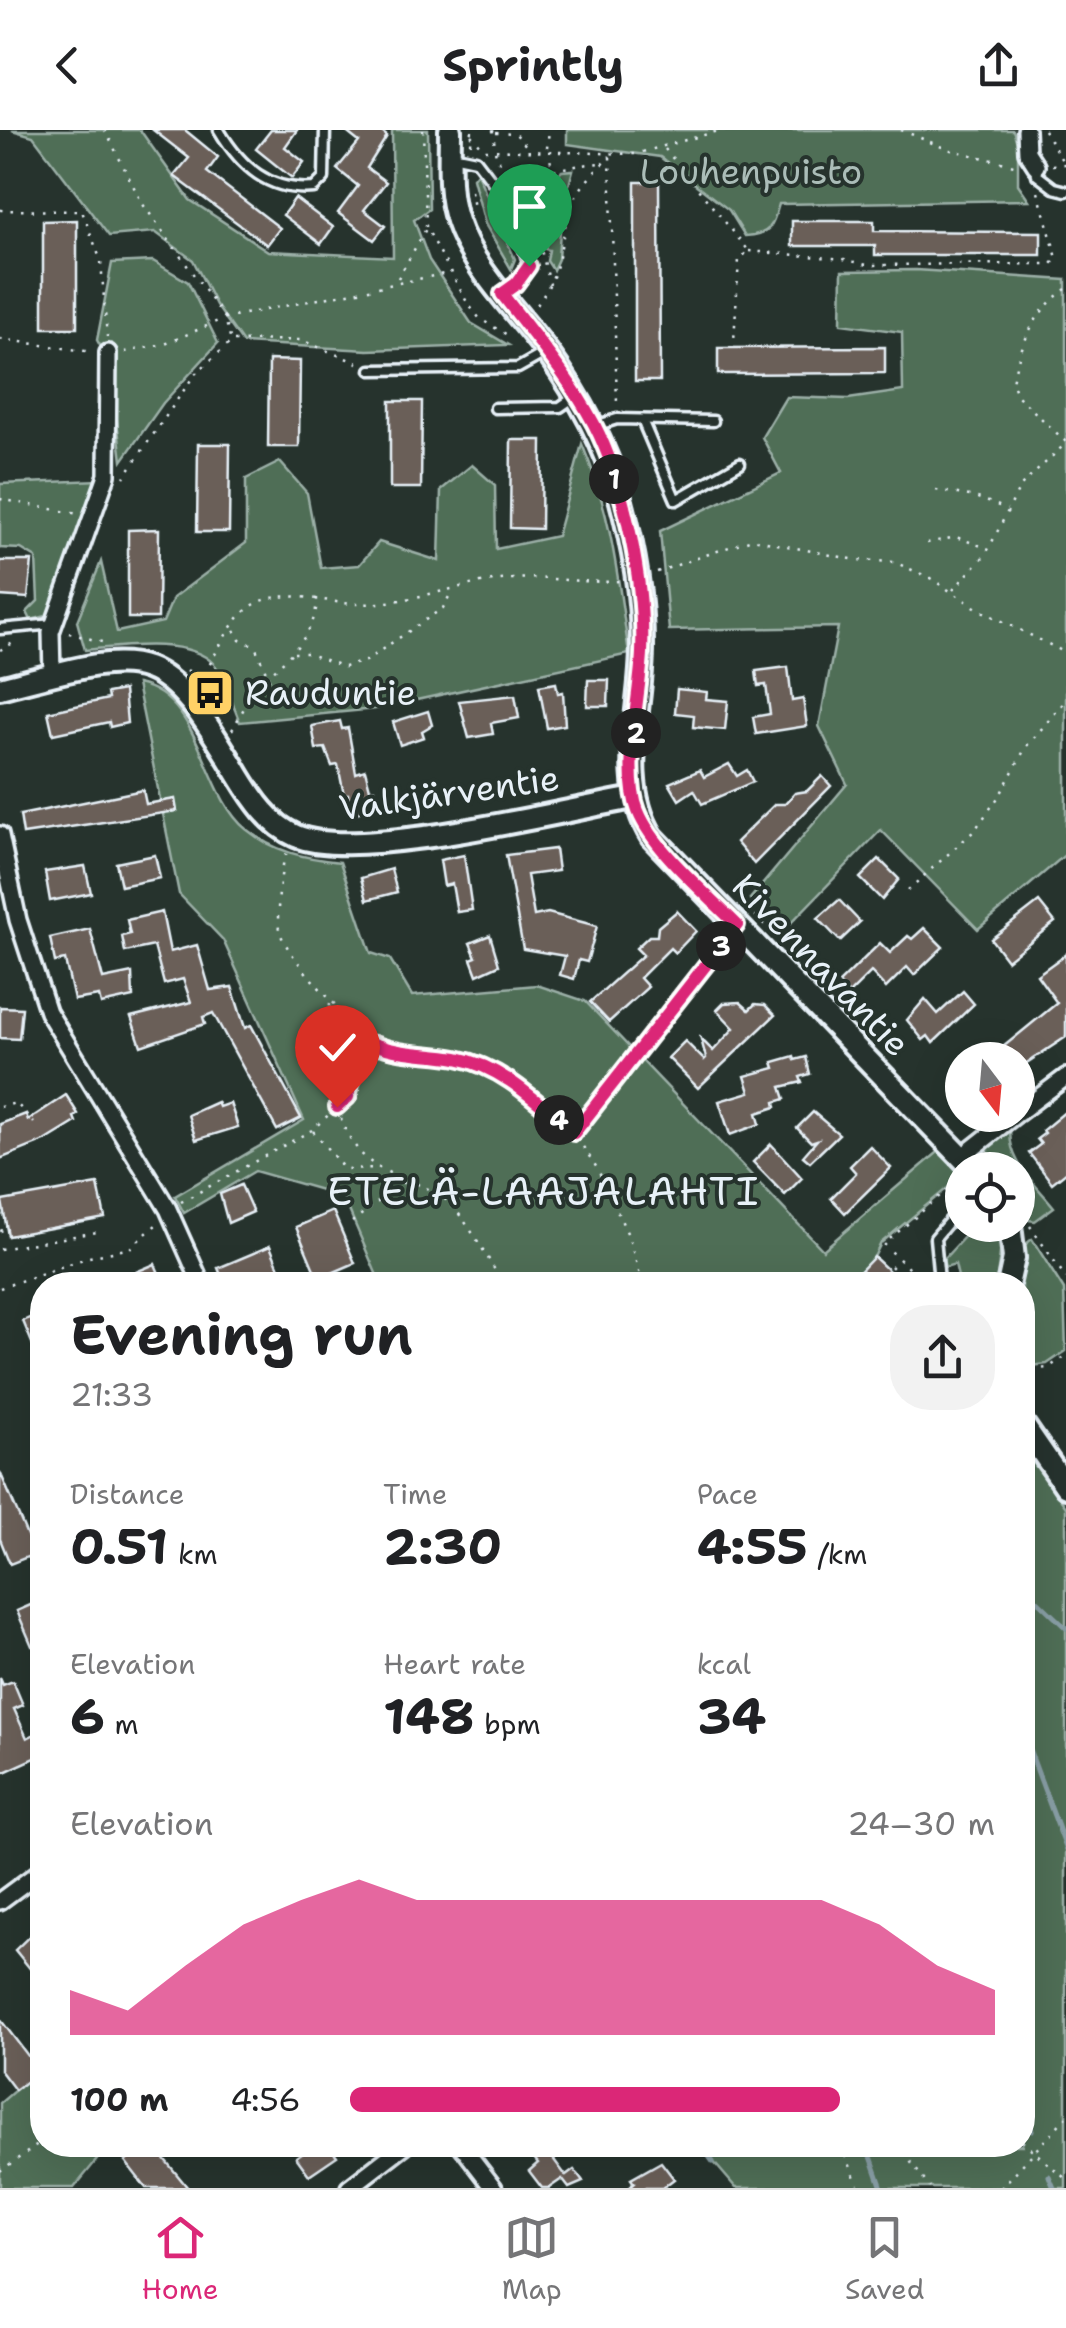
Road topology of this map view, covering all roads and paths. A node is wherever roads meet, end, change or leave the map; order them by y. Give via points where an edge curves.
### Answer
1 (104, 130) edge
2 (219, 130) edge
3 (325, 130) edge
4 (422, 130) edge
5 (549, 130) edge
6 (722, 130) edge
7 (901, 130) edge
8 (1026, 130) edge
9 (1044, 130) edge
10 (494, 131) edge
11 (461, 132) edge
12 (664, 148) junction
13 (549, 149) junction
14 (495, 150) junction
15 (528, 150) junction
16 (460, 156) junction
17 (610, 156) junction
18 (604, 163) junction
19 (1065, 164) edge
20 (1037, 171) junction
21 (510, 172) junction
22 (550, 174) junction
23 (1066, 190) edge
24 (549, 200) junction
25 (528, 203) junction
26 (0, 210) edge
27 (475, 212) dead end
28 (549, 222) junction
29 (534, 223) junction
30 (426, 228) junction
31 (539, 241) junction
32 (749, 251) junction
33 (396, 282) junction
34 (551, 285) junction
35 (509, 289) junction
36 (1066, 289) edge
37 (475, 299) dead end
38 (468, 304) dead end
39 (486, 314) dead end
40 (225, 318) junction
41 (480, 318) dead end
42 (734, 340) dead end
43 (231, 342) junction
44 (547, 351) junction
45 (108, 354) joint
46 (371, 370) joint
47 (576, 396) junction
48 (495, 408) dead end
49 (617, 419) junction
50 (642, 420) junction
51 (713, 421) dead end
52 (594, 426) junction
53 (1066, 443) edge
54 (740, 463) dead end
55 (122, 480) dead end
56 (936, 490) dead end
57 (0, 499) edge
58 (1008, 509) junction
59 (94, 517) junction
60 (927, 543) dead end
61 (989, 548) junction
62 (662, 570) dead end
63 (622, 580) dead end
64 (453, 590) junction
65 (952, 592) junction
66 (317, 596) junction
67 (52, 628) junction
68 (233, 628) junction
69 (0, 629) edge
70 (117, 645) dead end
71 (0, 650) edge
72 (294, 653) junction
73 (1066, 653) edge
74 (52, 674) junction
75 (267, 678) junction
76 (191, 681) junction
77 (0, 688) edge
78 (277, 698) dead end
79 (1066, 700) edge
80 (219, 708) dead end
81 (228, 723) dead end
82 (634, 798) junction
83 (0, 834) edge
84 (288, 850) dead end
85 (908, 890) dead end
86 (737, 925) junction
87 (330, 1003) junction
88 (374, 1044) junction
89 (1066, 1077) edge
90 (1035, 1100) edge
91 (0, 1107) edge
92 (337, 1107) junction
93 (34, 1123) dead end
94 (312, 1130) junction
95 (998, 1132) edge
96 (574, 1133) junction
97 (957, 1152) edge
98 (979, 1152) edge
99 (378, 1168) junction
100 (409, 1178) junction
101 (945, 1192) edge
102 (168, 1210) junction
103 (352, 1222) dead end
104 (945, 1225) edge
105 (7, 1230) dead end
106 (0, 1231) edge
107 (103, 1232) dead end
108 (1035, 1241) edge
109 (0, 1242) edge
110 (1015, 1242) edge
111 (0, 1249) edge
112 (6, 1249) junction
113 (891, 1266) dead end
114 (46, 1272) edge
115 (196, 1272) edge
116 (495, 1272) edge
117 (640, 1272) edge
118 (897, 1272) edge
119 (912, 1272) edge
120 (937, 1272) edge
121 (1010, 1272) edge
122 (30, 1278) edge
123 (1066, 1278) edge
124 (0, 1288) edge
125 (1066, 1356) edge
126 (1035, 1369) edge
127 (1035, 1442) edge
128 (1066, 1487) edge
129 (30, 1879) edge
130 (0, 1902) edge
131 (1066, 2117) edge
132 (1035, 2149) edge
133 (30, 2150) edge
134 (1035, 2153) edge
135 (389, 2157) edge
136 (470, 2157) edge
137 (847, 2157) edge
138 (907, 2157) edge
139 (1028, 2157) edge
140 (0, 2171) edge
141 (1066, 2179) edge
142 (349, 2188) edge
143 (494, 2188) edge
144 (859, 2188) edge
145 (930, 2188) edge
146 (1001, 2188) edge

1 - 40 path via 142,203
2 - 3 lane via 247,167 295,190 314,188 324,178
4 - 30 path
5 - 13 path
6 - 12 path
7 - 20 path
8 - 20 street
9 - 19 path
10 - 14 path
10 - 15 path via 516,134
11 - 14 path
11 - 16 street
11 - 16 path
12 - 17 path
12 - 32 path
13 - 15 path
13 - 17 path
13 - 22 path
14 - 15 path
14 - 21 path
16 - 27 path
16 - 35 street via 456,218 472,252
16 - 35 lane via 489,173 511,206 529,260
17 - 18 path
17 - 49 path
18 - 22 path via 566,165
18 - 34 path via 568,212
19 - 20 path
20 - 23 lane
20 - 32 path via 1057,258 1052,264 866,265
21 - 22 path
21 - 25 path via 524,186
22 - 24 path
24 - 25 path
24 - 28 path
25 - 29 path
26 - 45 path via 82,211 101,262
28 - 29 path
28 - 31 path via 548,238
29 - 31 path
30 - 33 path
30 - 33 path via 453,272
31 - 34 path
32 - 42 path via 739,259
33 - 40 path
34 - 35 path via 536,306
35 - 44 street
36 - 53 path via 1044,304 1029,329 1012,380 1017,394
37 - 38 path
39 - 41 path
40 - 43 path
43 - 46 path via 301,340
43 - 55 path via 195,374
44 - 46 lane via 518,368
44 - 47 street
45 - 59 street via 107,475
47 - 48 lane via 560,406
47 - 52 street
49 - 50 lane
49 - 52 lane
50 - 51 lane
50 - 54 lane via 676,500
52 - 82 street via 620,497 641,610
53 - 58 path via 1020,486
56 - 58 path
57 - 59 path
58 - 61 path
59 - 67 street
60 - 61 path via 956,537
61 - 65 path
62 - 65 path via 752,539 894,562
63 - 64 path via 514,578
64 - 66 path via 357,604
64 - 72 path via 443,608 365,660 344,667
65 - 73 path
66 - 68 path via 259,602
66 - 72 path via 316,615
67 - 69 lane
67 - 70 path
67 - 71 path
67 - 74 street
68 - 75 path via 255,646
68 - 76 path
72 - 75 path
74 - 76 street, Valkjärventie via 128,662
74 - 77 street, Valkjärventie
75 - 78 path
75 - 81 path via 232,730
76 - 80 path
76 - 82 street, Valkjärventie via 258,804 277,826 316,843 382,842
79 - 85 path via 1026,747 974,830
82 - 86 street, Kivennavantie via 652,837
83 - 102 street via 18,920 48,1012
84 - 87 path via 279,931
86 - 96 path
86 - 97 street, Kivennavantie
87 - 88 path
87 - 92 path
88 - 92 path
88 - 96 path via 397,1053 459,1058 498,1072
89 - 90 street
91 - 93 path via 16,1103
92 - 94 path
92 - 99 path via 359,1154
94 - 99 path via 344,1168
94 - 102 path
95 - 98 street
96 - 117 path via 597,1168
99 - 100 path
100 - 103 path
100 - 116 path via 449,1202
101 - 119 path via 884,1244
102 - 114 path via 130,1248
102 - 115 street
104 - 120 lane via 934,1238
105 - 106 path
107 - 112 path
108 - 123 path
109 - 112 path
110 - 121 street
111 - 112 path
113 - 118 path
122 - 124 path
125 - 126 path
127 - 128 street
129 - 130 street
131 - 132 path
133 - 140 path
134 - 141 path
135 - 142 street
136 - 143 street
137 - 144 path
138 - 145 path
139 - 146 path

